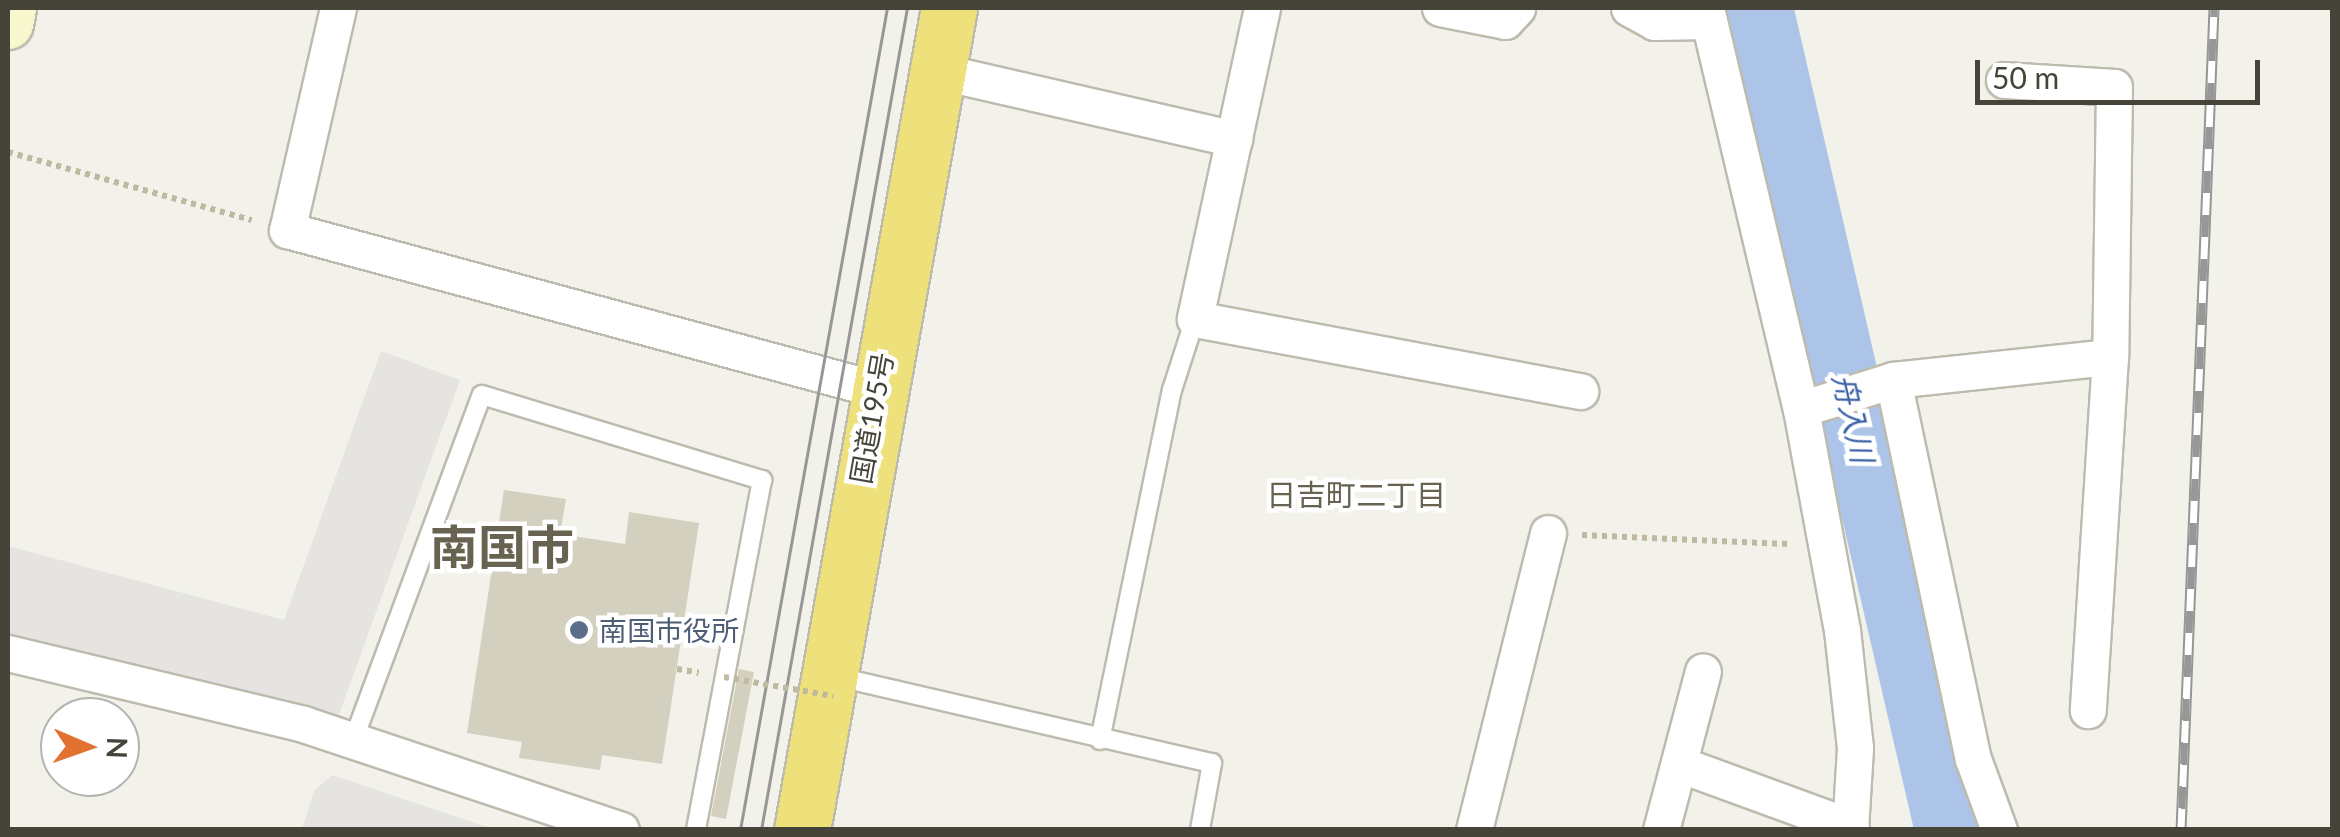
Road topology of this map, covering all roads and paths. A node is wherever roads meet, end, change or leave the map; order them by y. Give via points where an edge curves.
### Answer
1 (11, 8) edge
2 (338, 8) edge
3 (948, 8) edge
4 (1262, 8) edge
5 (1440, 8) edge
6 (1517, 8) edge
7 (1629, 8) edge
8 (1707, 14) edge
9 (8, 24) edge
10 (938, 71) junction
11 (2004, 80) dead end
12 (1234, 139) junction
13 (8, 152) edge
14 (287, 230) junction
15 (1195, 319) junction
16 (2110, 357) junction
17 (1893, 380) junction
18 (876, 389) junction
19 (1580, 391) dead end
20 (1800, 409) junction
21 (1548, 533) joint
22 (1826, 546) junction
23 (8, 653) edge
24 (676, 668) dead end
25 (1704, 671) dead end
26 (700, 673) dead end
27 (724, 676) dead end
28 (831, 686) junction
29 (2088, 710) dead end
30 (1100, 740) junction
31 (353, 741) junction
32 (1679, 764) junction
33 (1851, 828) edge
34 (621, 830) edge
35 (696, 830) edge
36 (802, 830) edge
37 (1200, 830) edge
38 (1474, 830) edge
39 (1661, 830) edge
40 (1999, 830) edge

1 - 9 street
2 - 14 street
3 - 10 highway, 国道195号
4 - 12 street
5 - 6 street via 1505,20
7 - 8 street via 1654,22
8 - 20 street
10 - 12 street
10 - 18 highway, 国道195号
11 - 16 street via 2114,88
12 - 15 street
13 - 14 path
14 - 18 street
15 - 19 street
15 - 30 lane via 1172,390
16 - 17 street
16 - 29 street
17 - 20 street
17 - 40 street via 1973,759
18 - 28 highway, 国道195号
20 - 22 street
21 - 22 path
21 - 38 street
22 - 33 street via 1855,748
23 - 31 street
24 - 26 path
25 - 32 street
27 - 28 path, bridge
28 - 30 lane
28 - 36 highway, 国道195号
30 - 37 lane via 1212,763
31 - 34 street
31 - 35 lane via 482,395 762,480
32 - 33 street
32 - 39 street

